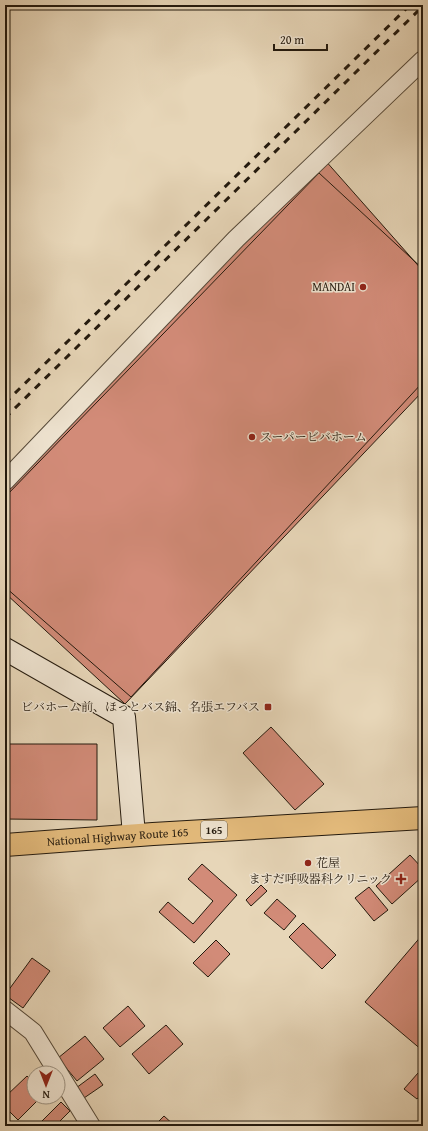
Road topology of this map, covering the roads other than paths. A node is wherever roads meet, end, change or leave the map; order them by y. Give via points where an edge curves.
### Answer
1 (423, 60) edge
2 (5, 481) edge
3 (5, 649) edge
4 (423, 818) edge
5 (134, 835) junction
6 (5, 845) edge
7 (5, 1010) edge
8 (91, 1126) edge

1 - 2 street via 236,239
3 - 5 street via 124,717
4 - 5 highway, National Highway Route 165 / 165
5 - 6 highway, National Highway Route 165 / 165
7 - 8 street via 33,1032

